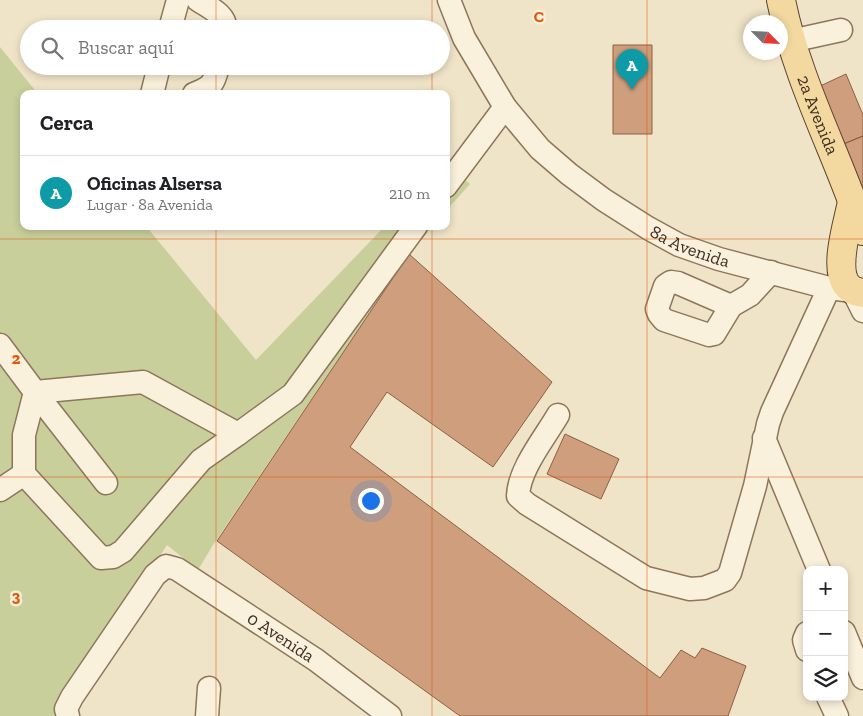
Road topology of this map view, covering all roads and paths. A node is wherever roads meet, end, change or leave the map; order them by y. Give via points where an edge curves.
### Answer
1 (178, 0) edge
2 (198, 0) edge
3 (449, 0) edge
4 (781, 0) edge
5 (172, 20) edge
6 (224, 20) edge
7 (841, 30) dead end
8 (791, 41) junction
9 (157, 75) edge
10 (216, 75) edge
11 (153, 90) edge
12 (205, 90) edge
13 (504, 107) junction
14 (450, 181) edge
15 (853, 200) junction
16 (413, 230) edge
17 (863, 231) edge
18 (771, 272) junction
19 (852, 296) edge
20 (731, 306) dead end
21 (0, 344) edge
22 (35, 392) junction
23 (558, 416) dead end
24 (238, 434) junction
25 (764, 438) junction
26 (24, 474) junction
27 (106, 483) dead end
28 (0, 490) edge
29 (817, 566) edge
30 (851, 631) edge
31 (863, 678) edge
32 (209, 688) dead end
33 (830, 701) edge
34 (67, 712) edge
35 (207, 716) edge
36 (390, 716) edge
37 (837, 716) edge

1 - 5 street
2 - 6 street
3 - 13 street, 8a Avenida via 464,38
4 - 8 main road, 2a Avenida
7 - 8 street
8 - 15 main road, 2a Avenida via 807,89
9 - 11 street
10 - 12 street via 215,81
13 - 14 street
13 - 18 street, 8a Avenida via 540,149 569,174 648,228 711,256
15 - 17 main road, 2a Avenida
15 - 19 main road via 841,265
16 - 24 street via 293,394
18 - 19 street, 8a Avenida
18 - 20 street via 750,295
19 - 25 street via 772,412
21 - 22 street
22 - 24 street via 143,382
22 - 26 street via 24,435
22 - 27 street
23 - 25 street via 525,470 518,496 646,578 690,589 717,584 730,573 755,486
24 - 26 street via 201,460 123,551 113,557 101,558
25 - 29 street
26 - 28 street
30 - 31 street
32 - 35 street
33 - 37 street
34 - 36 street, 0 Avenida via 155,574 166,566 177,568 316,660

